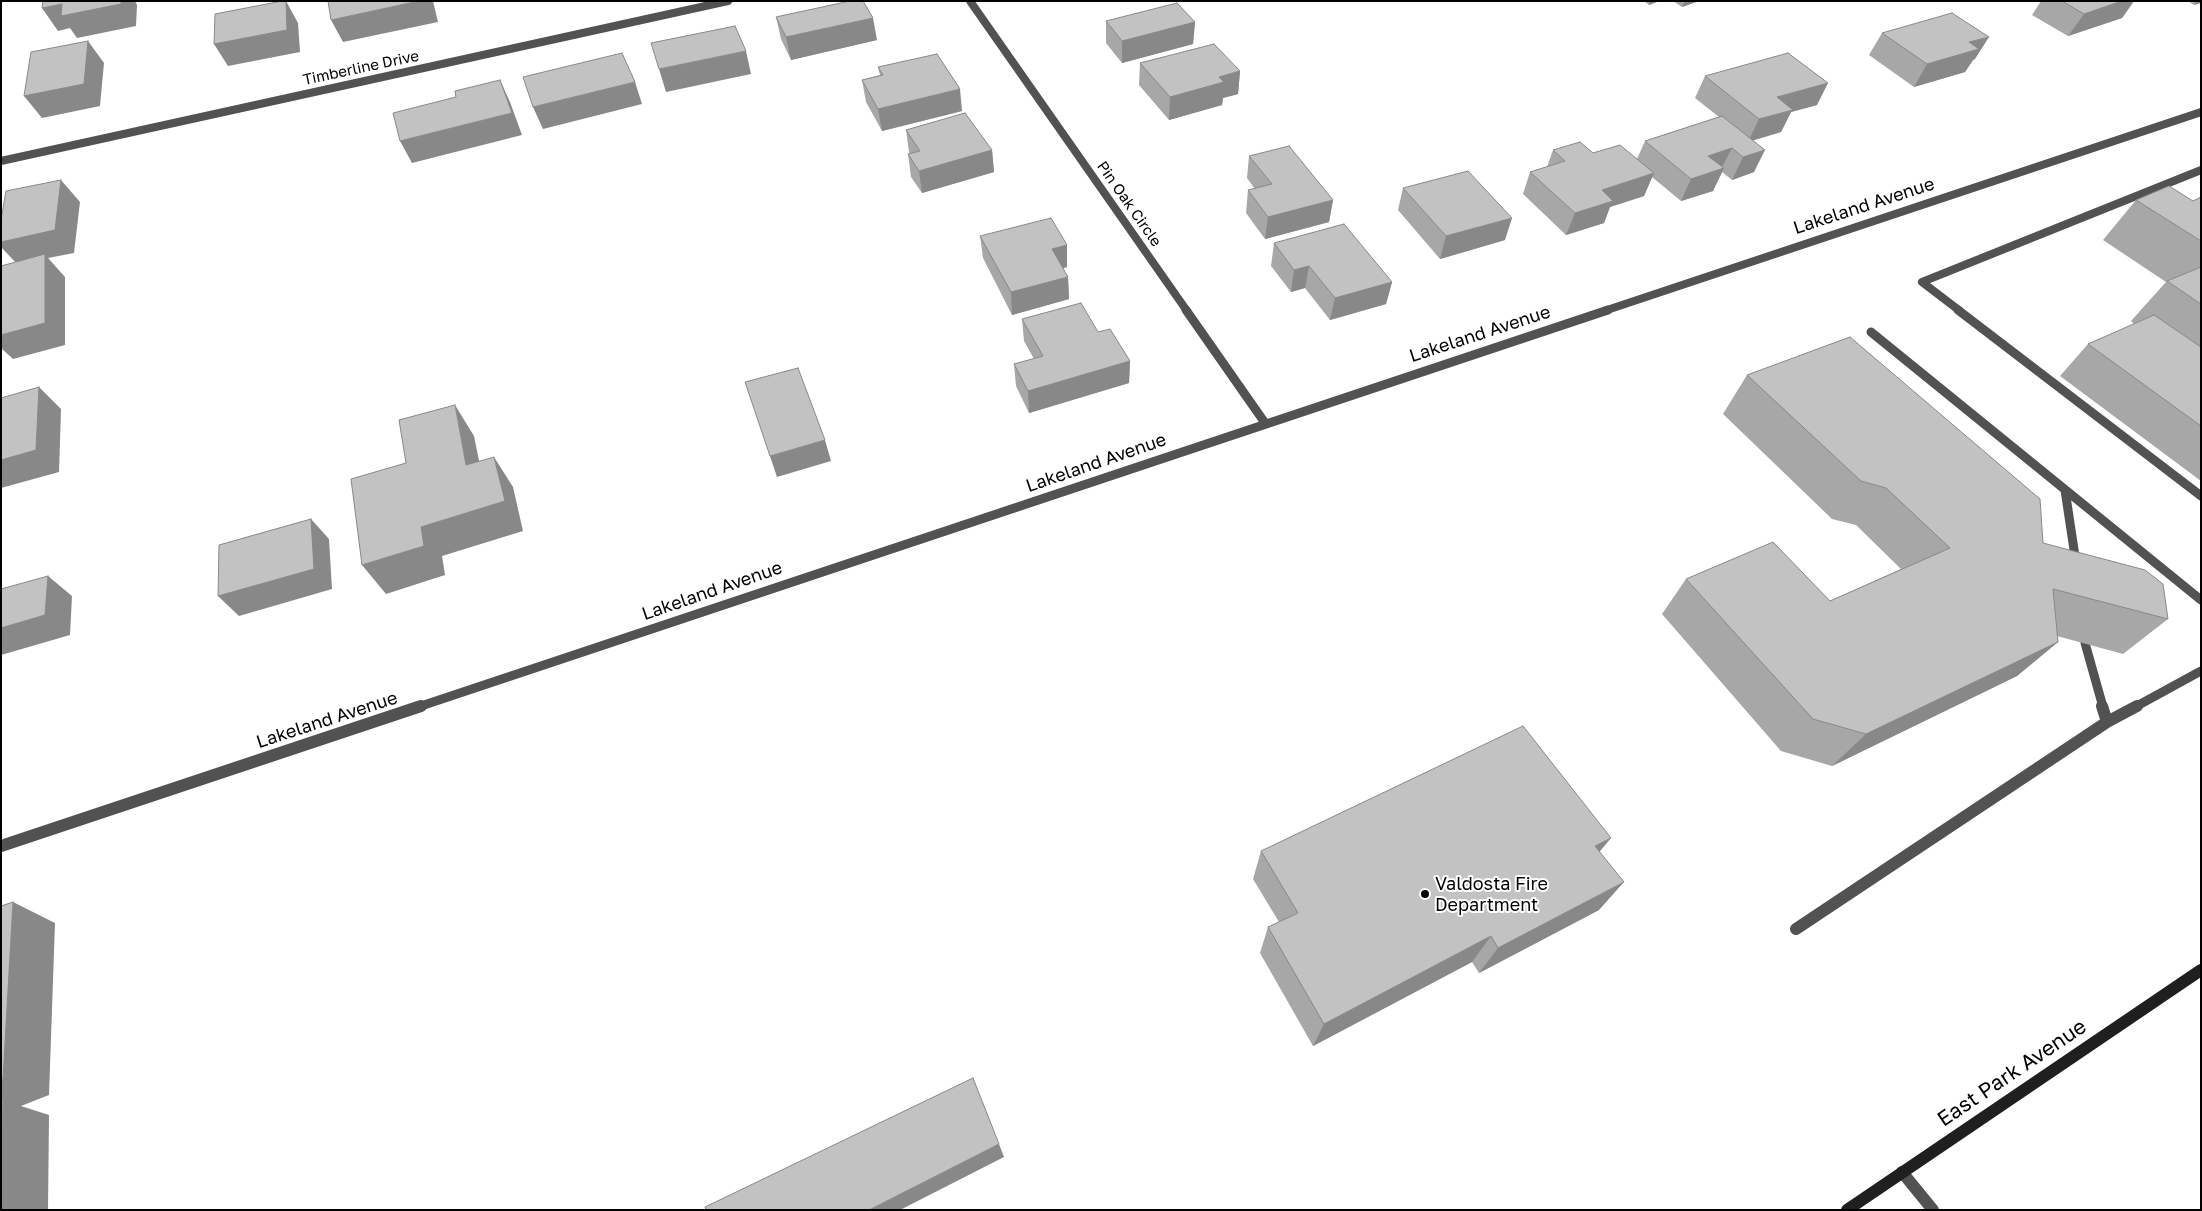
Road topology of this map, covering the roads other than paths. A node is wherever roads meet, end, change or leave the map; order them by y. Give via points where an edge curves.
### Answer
1 (728, 1) edge
2 (970, 1) edge
3 (2201, 112) edge
4 (1, 161) edge
5 (2201, 170) edge
6 (1871, 332) dead end
7 (1265, 423) junction
8 (2065, 490) junction
9 (2201, 496) edge
10 (2077, 572) edge
11 (2201, 600) edge
12 (2085, 643) dead end
13 (2201, 671) edge
14 (2107, 722) junction
15 (1, 846) edge
16 (1796, 929) dead end
17 (2201, 970) edge
18 (1902, 1172) junction
19 (1847, 1210) edge
20 (1933, 1210) edge

1 - 4 street, Timberline Drive
2 - 7 street, Pin Oak Circle
3 - 7 street, Lakeland Avenue
5 - 9 street via 1922,282
6 - 8 street
7 - 15 street, Lakeland Avenue
8 - 10 street
8 - 11 street
12 - 14 street
13 - 14 street
14 - 16 street
17 - 18 main road, East Park Avenue
18 - 19 main road, East Park Avenue
18 - 20 street

